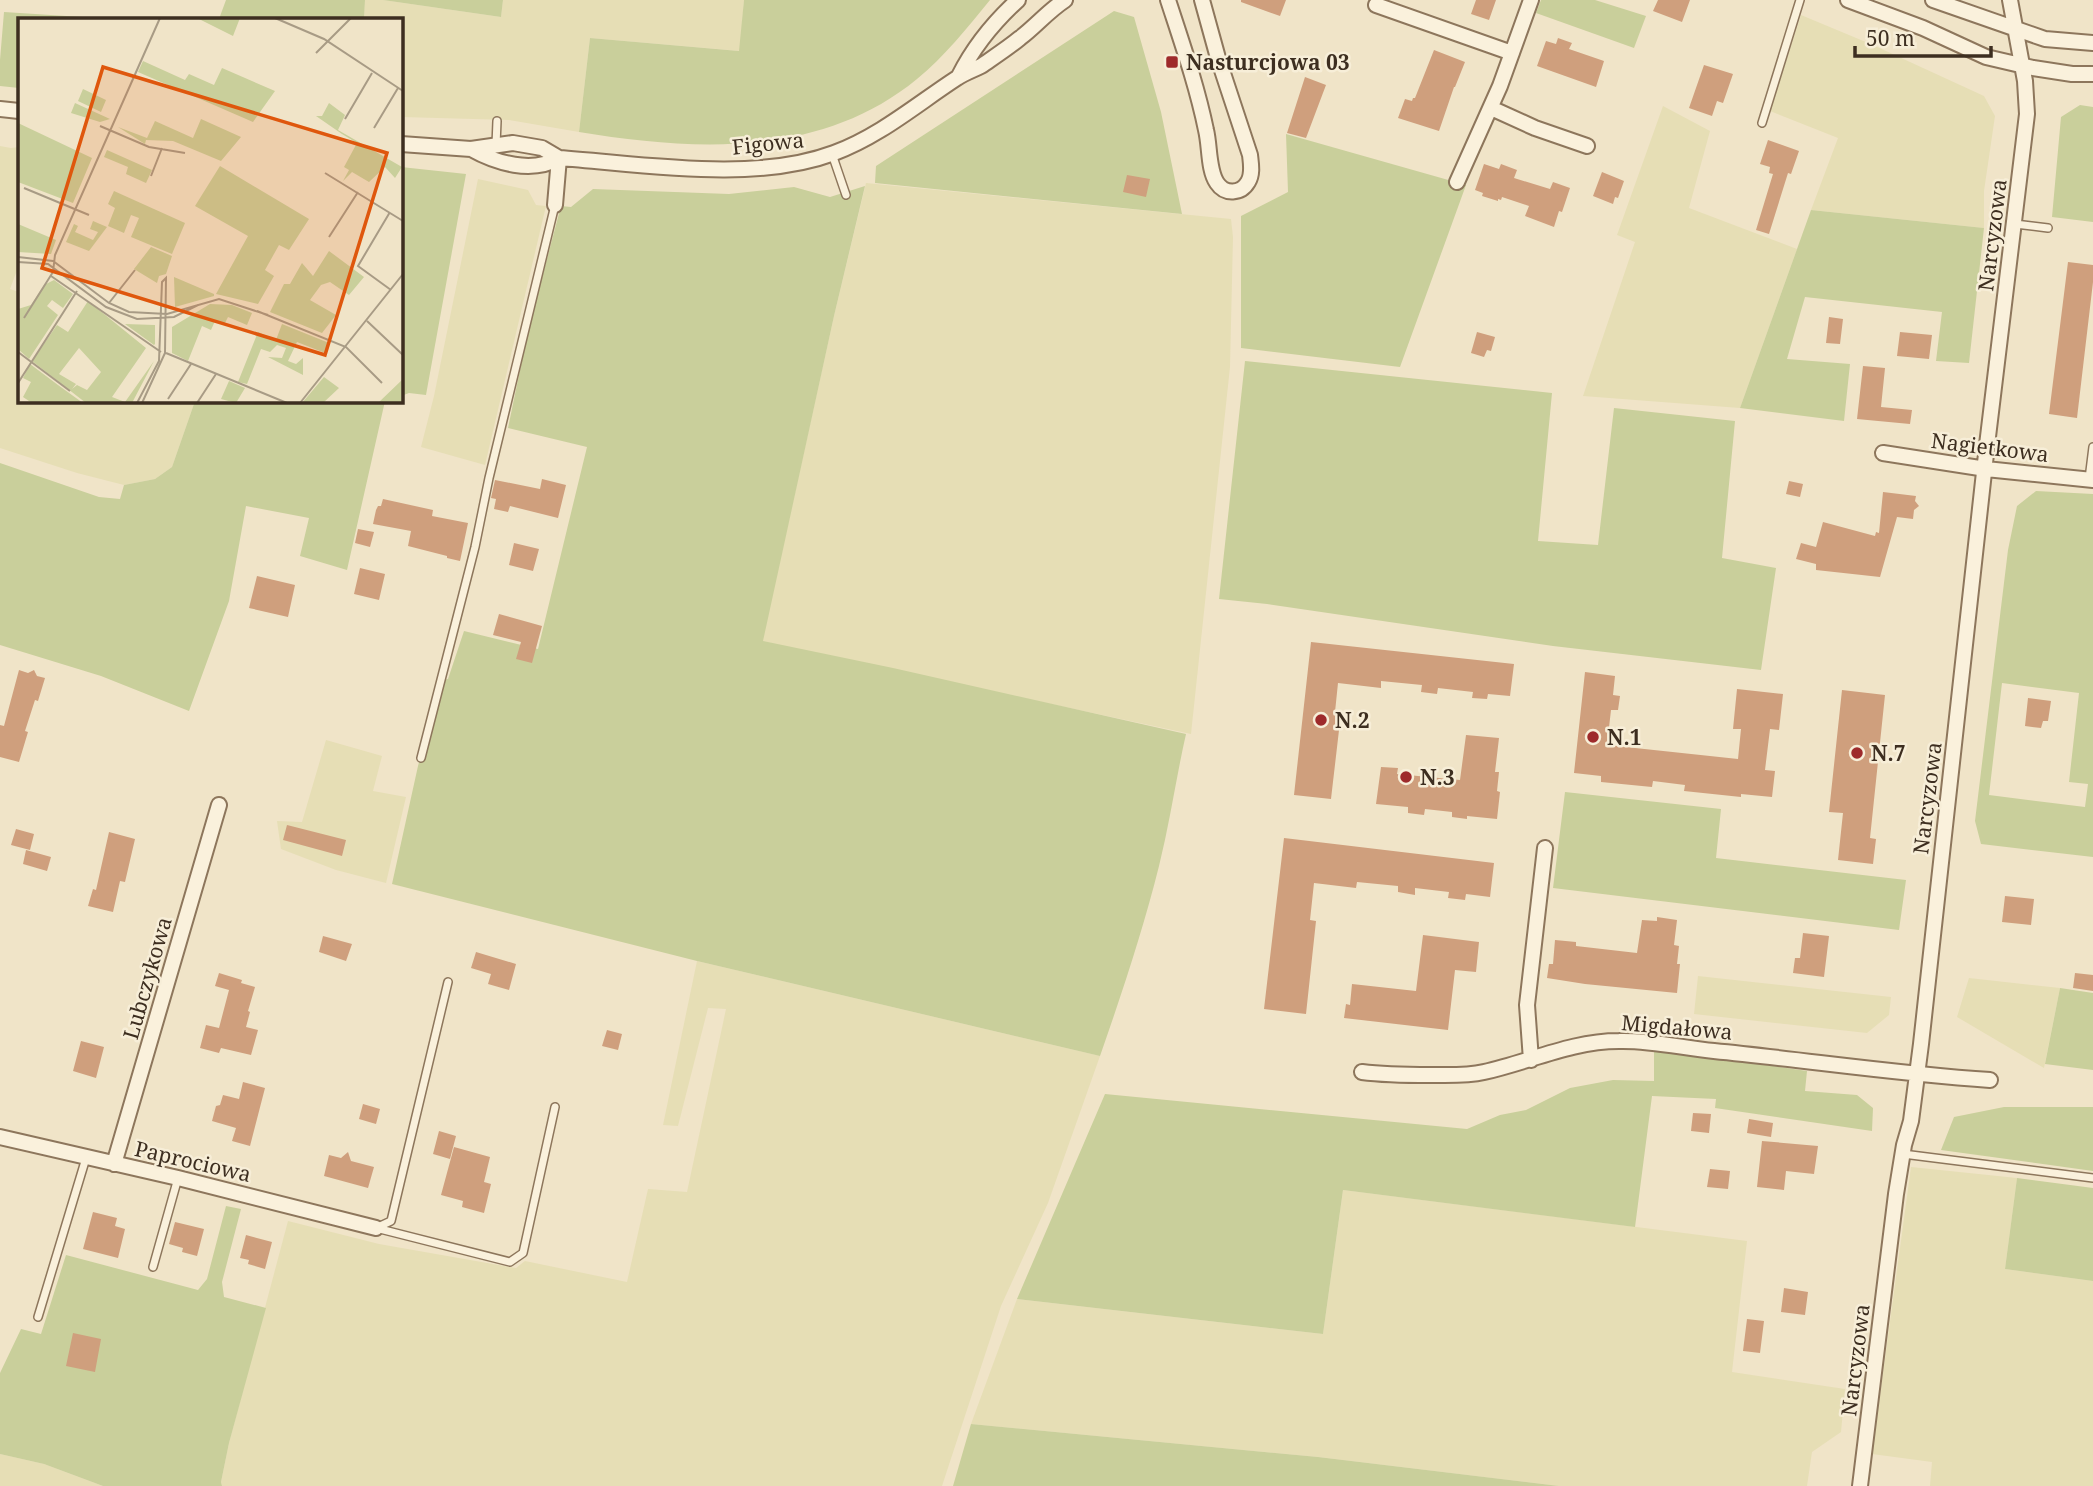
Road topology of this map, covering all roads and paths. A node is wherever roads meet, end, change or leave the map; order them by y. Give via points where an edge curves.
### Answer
1 (1018, 0) edge
2 (1065, 0) edge
3 (1168, 0) edge
4 (1202, 0) edge
5 (1531, 0) edge
6 (1800, 0) edge
7 (1848, 0) edge
8 (1933, 0) edge
9 (2010, 0) edge
10 (1376, 5) dead end
11 (2014, 27) junction
12 (2093, 43) edge
13 (1512, 53) junction
14 (2021, 65) junction
15 (2093, 74) edge
16 (959, 76) junction
17 (1491, 108) junction
18 (0, 109) edge
19 (18, 111) edge
20 (497, 121) dead end
21 (1762, 124) dead end
22 (402, 144) edge
23 (1587, 146) dead end
24 (495, 152) junction
25 (832, 154) junction
26 (559, 158) junction
27 (1457, 182) dead end
28 (846, 195) dead end
29 (555, 205) joint
30 (2015, 224) junction
31 (2048, 228) dead end
32 (2093, 447) edge
33 (1883, 453) dead end
34 (1986, 469) junction
35 (2091, 480) edge
36 (421, 758) dead end
37 (219, 805) dead end
38 (1545, 848) dead end
39 (448, 982) dead end
40 (1531, 1060) junction
41 (1362, 1072) dead end
42 (1917, 1074) junction
43 (1990, 1080) dead end
44 (555, 1107) dead end
45 (0, 1137) edge
46 (1902, 1154) junction
47 (86, 1158) junction
48 (114, 1164) junction
49 (178, 1178) junction
50 (2093, 1178) edge
51 (376, 1228) junction
52 (153, 1267) dead end
53 (38, 1317) dead end
54 (1860, 1486) edge

1 - 16 street, Figowa via 985,36
2 - 16 street, Figowa via 1021,38
3 - 4 street via 1193,77 1215,181 1233,192 1247,184 1252,165
5 - 13 street
6 - 21 lane
7 - 14 street via 1986,57
8 - 11 street
9 - 11 street, Narcyzowa
10 - 13 street
11 - 12 street via 2045,39
11 - 14 street, Narcyzowa
13 - 17 street
14 - 15 street
14 - 30 street, Narcyzowa via 2027,114
16 - 25 street, Figowa via 890,125
17 - 23 street
17 - 27 street
18 - 19 street
20 - 24 lane
22 - 24 street
24 - 26 street via 525,166
24 - 26 street via 513,143 542,148
25 - 26 street, Figowa via 741,169
25 - 28 lane
26 - 29 street
29 - 36 lane
30 - 31 lane
30 - 34 street, Narcyzowa
32 - 35 lane
33 - 34 street, Nagietkowa
34 - 35 street, Nagietkowa
34 - 42 street, Narcyzowa
37 - 48 street, Lubczykowa
38 - 40 street via 1527,1005
39 - 51 lane via 390,1221
40 - 41 street, Migdałowa via 1464,1075
40 - 42 street, Migdałowa via 1570,1046 1648,1042
42 - 43 street, Migdałowa
42 - 46 street, Narcyzowa
44 - 51 lane via 523,1253 510,1262
45 - 47 street, Paprociowa
46 - 50 lane
46 - 54 street, Narcyzowa
47 - 48 street, Paprociowa
47 - 53 lane
48 - 49 street, Paprociowa
49 - 51 street, Paprociowa
49 - 52 lane

